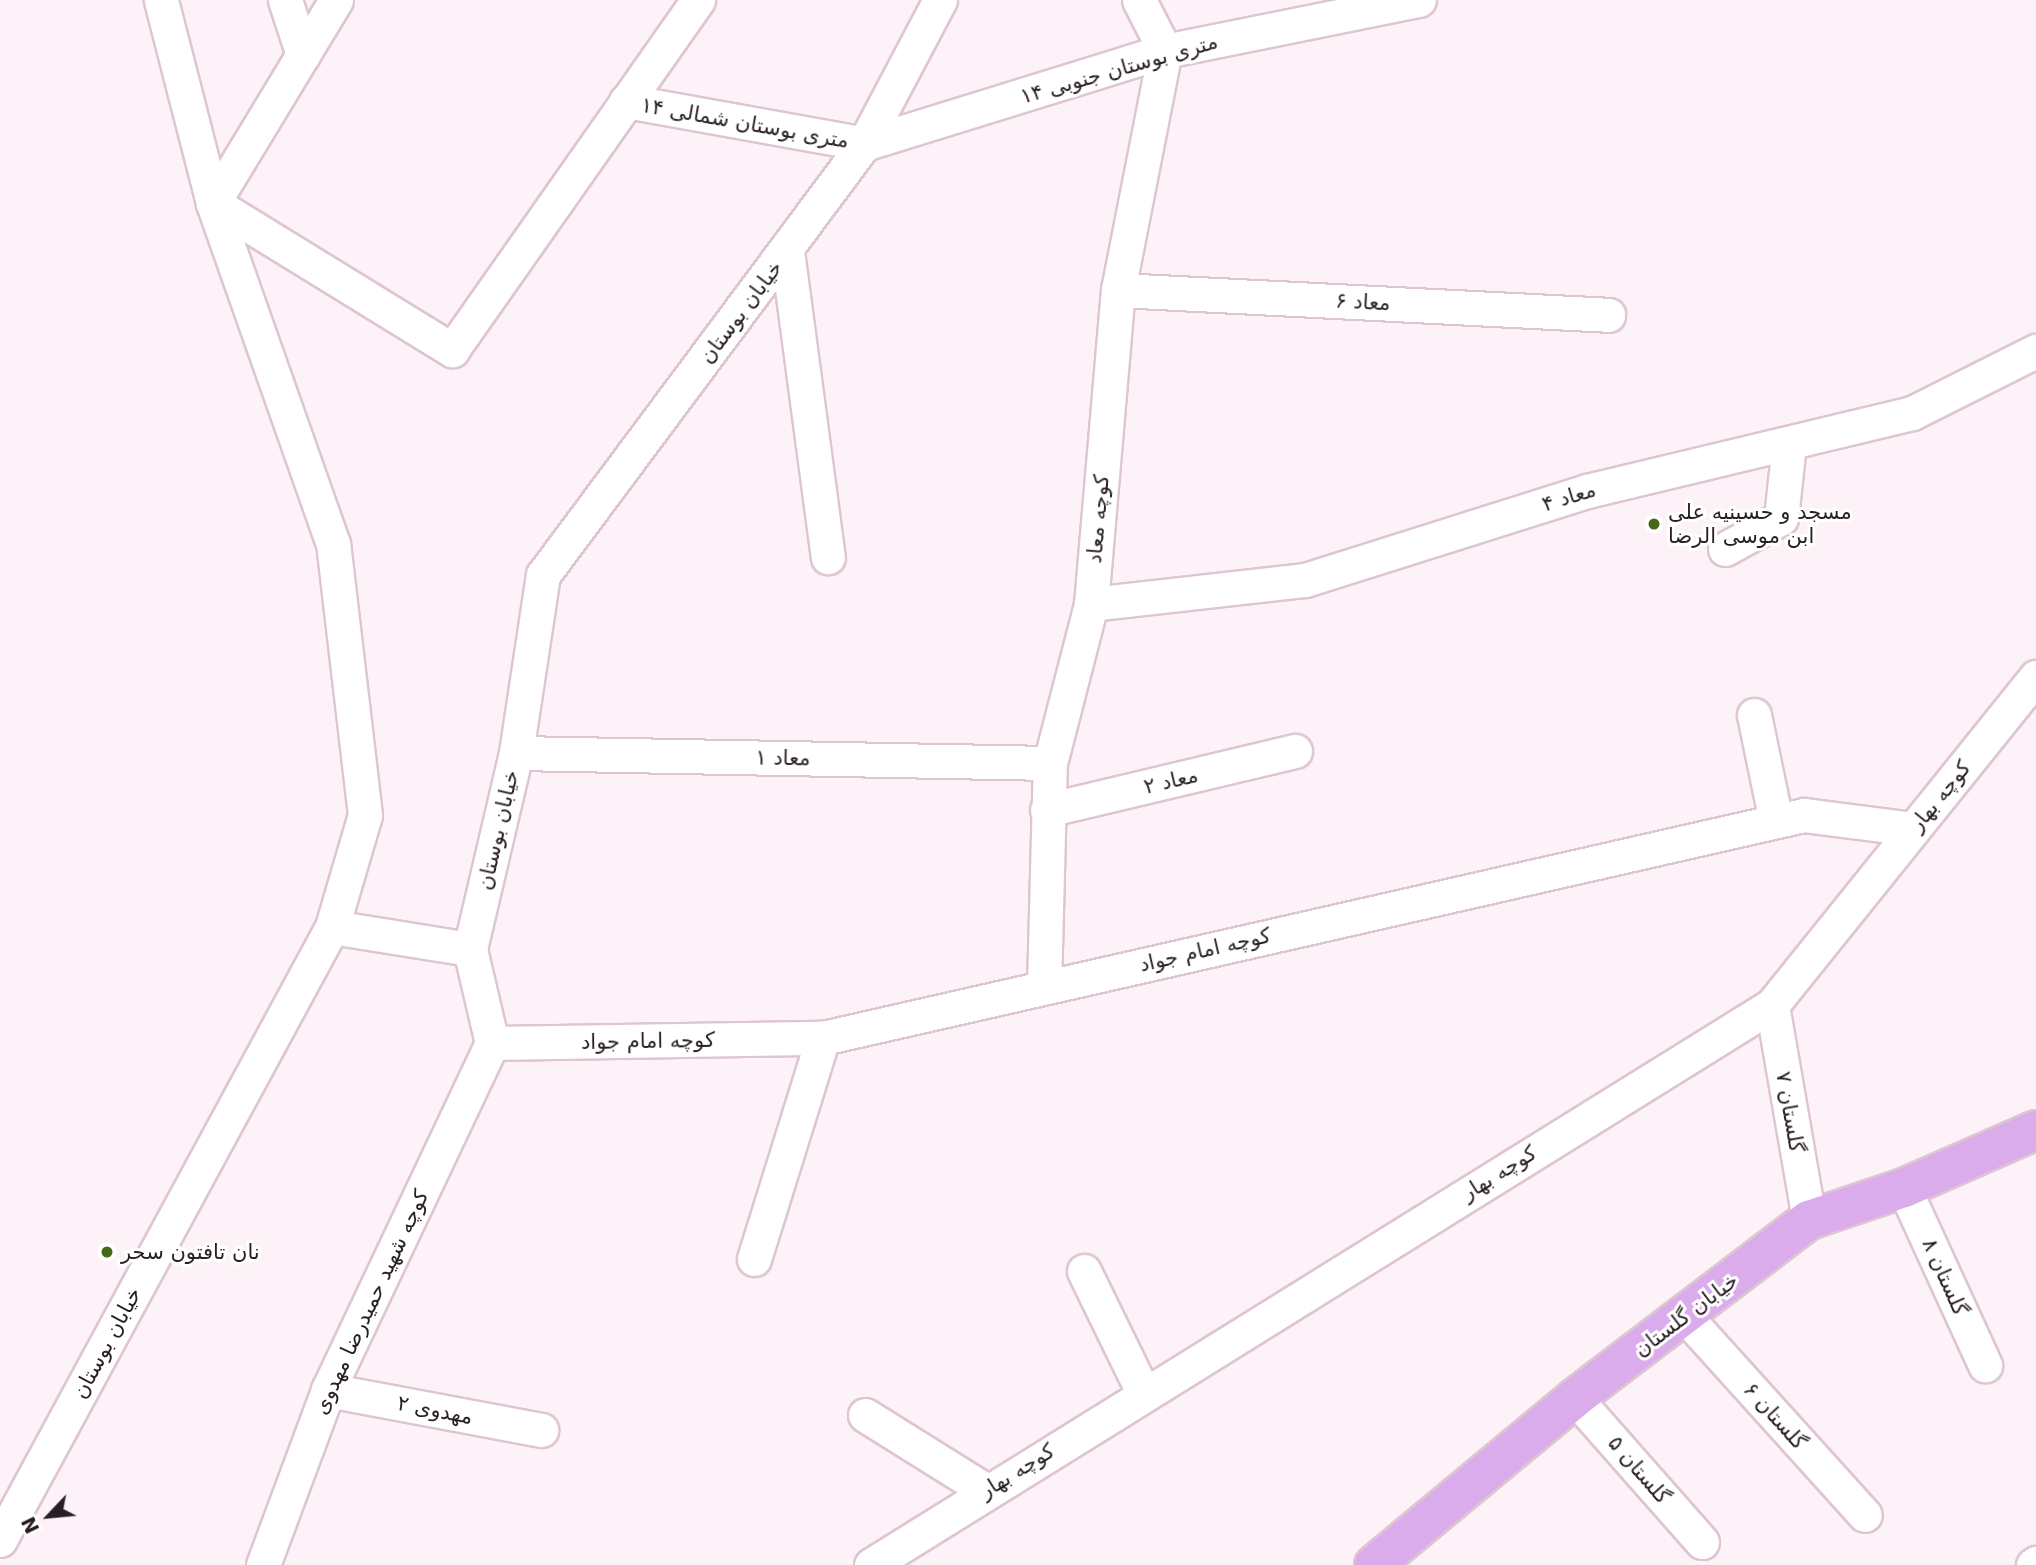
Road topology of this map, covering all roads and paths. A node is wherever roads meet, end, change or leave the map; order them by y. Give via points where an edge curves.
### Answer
1 (161, 0) edge
2 (285, 0) edge
3 (337, 0) edge
4 (698, 0) edge
5 (940, 0) edge
6 (1139, 0) edge
7 (1419, 0) edge
8 (1165, 51) junction
9 (303, 55) junction
10 (626, 101) junction
11 (864, 144) junction
12 (214, 203) junction
13 (787, 251) junction
14 (1118, 290) junction
15 (1608, 315) dead end
16 (2036, 351) edge
17 (1789, 443) junction
18 (1725, 549) dead end
19 (828, 557) dead end
20 (1091, 604) junction
21 (2036, 677) edge
22 (1754, 715) dead end
23 (1295, 751) dead end
24 (516, 753) junction
25 (1050, 763) junction
26 (1047, 810) junction
27 (1776, 821) junction
28 (1913, 829) junction
29 (332, 927) junction
30 (470, 949) junction
31 (1044, 987) junction
32 (1772, 1005) junction
33 (823, 1038) junction
34 (492, 1043) junction
35 (2036, 1130) edge
36 (1904, 1188) junction
37 (1809, 1220) junction
38 (754, 1259) dead end
39 (1084, 1270) dead end
40 (1685, 1317) junction
41 (1985, 1365) dead end
42 (328, 1390) junction
43 (1143, 1392) junction
44 (1575, 1398) junction
45 (865, 1415) dead end
46 (541, 1430) dead end
47 (985, 1490) junction
48 (1865, 1515) dead end
49 (0, 1540) edge
50 (1702, 1542) dead end
51 (263, 1565) edge
52 (870, 1565) edge
53 (1374, 1565) edge

1 - 12 street, خیابان بوستان
2 - 9 street
3 - 9 street
4 - 10 street
5 - 11 street, خیابان بوستان
6 - 8 street
7 - 8 street, ۱۴ متری بوستان جنوبی
8 - 11 street, ۱۴ متری بوستان جنوبی
8 - 14 street, کوچه معاد
9 - 12 street
10 - 11 street, ۱۴ متری بوستان شمالی
10 - 12 street via 452,350
11 - 13 street, خیابان بوستان
12 - 29 street, خیابان بوستان via 333,544 365,815
13 - 19 street
13 - 24 street, خیابان بوستان via 543,575
14 - 15 street, معاد ۶
14 - 20 street, کوچه معاد
16 - 17 street, معاد ۴ via 1912,413
17 - 18 street via 1781,519
17 - 20 street, معاد ۴ via 1587,491 1305,580
20 - 25 street, کوچه معاد
21 - 28 street, کوچه بهار
22 - 27 street
23 - 26 street, معاد ۲
24 - 25 street, معاد ۱
24 - 30 street, خیابان بوستان
25 - 26 street, کوچه معاد
26 - 31 street, کوچه معاد
27 - 28 street, کوچه امام جواد via 1804,815
27 - 31 street, کوچه امام جواد
28 - 32 street, کوچه بهار
29 - 30 street
29 - 49 street, خیابان بوستان
30 - 34 street
31 - 33 street, کوچه امام جواد
32 - 37 street, گلستان ۷
32 - 43 street, کوچه بهار
33 - 34 street, کوچه امام جواد
33 - 38 street
34 - 42 street, کوچه شهید حمیدرضا مهدوی
35 - 36 main road, خیابان گلستان
36 - 37 main road, خیابان گلستان
36 - 41 street, گلستان ۸
37 - 40 main road, خیابان گلستان
39 - 43 street
40 - 44 main road, خیابان گلستان
40 - 48 street, گلستان ۶
42 - 46 street, مهدوی ۲
42 - 51 street, کوچه شهید حمیدرضا مهدوی
43 - 47 street, کوچه بهار
44 - 50 street, گلستان ۵
44 - 53 main road, خیابان گلستان
45 - 47 street
47 - 52 street, کوچه بهار

